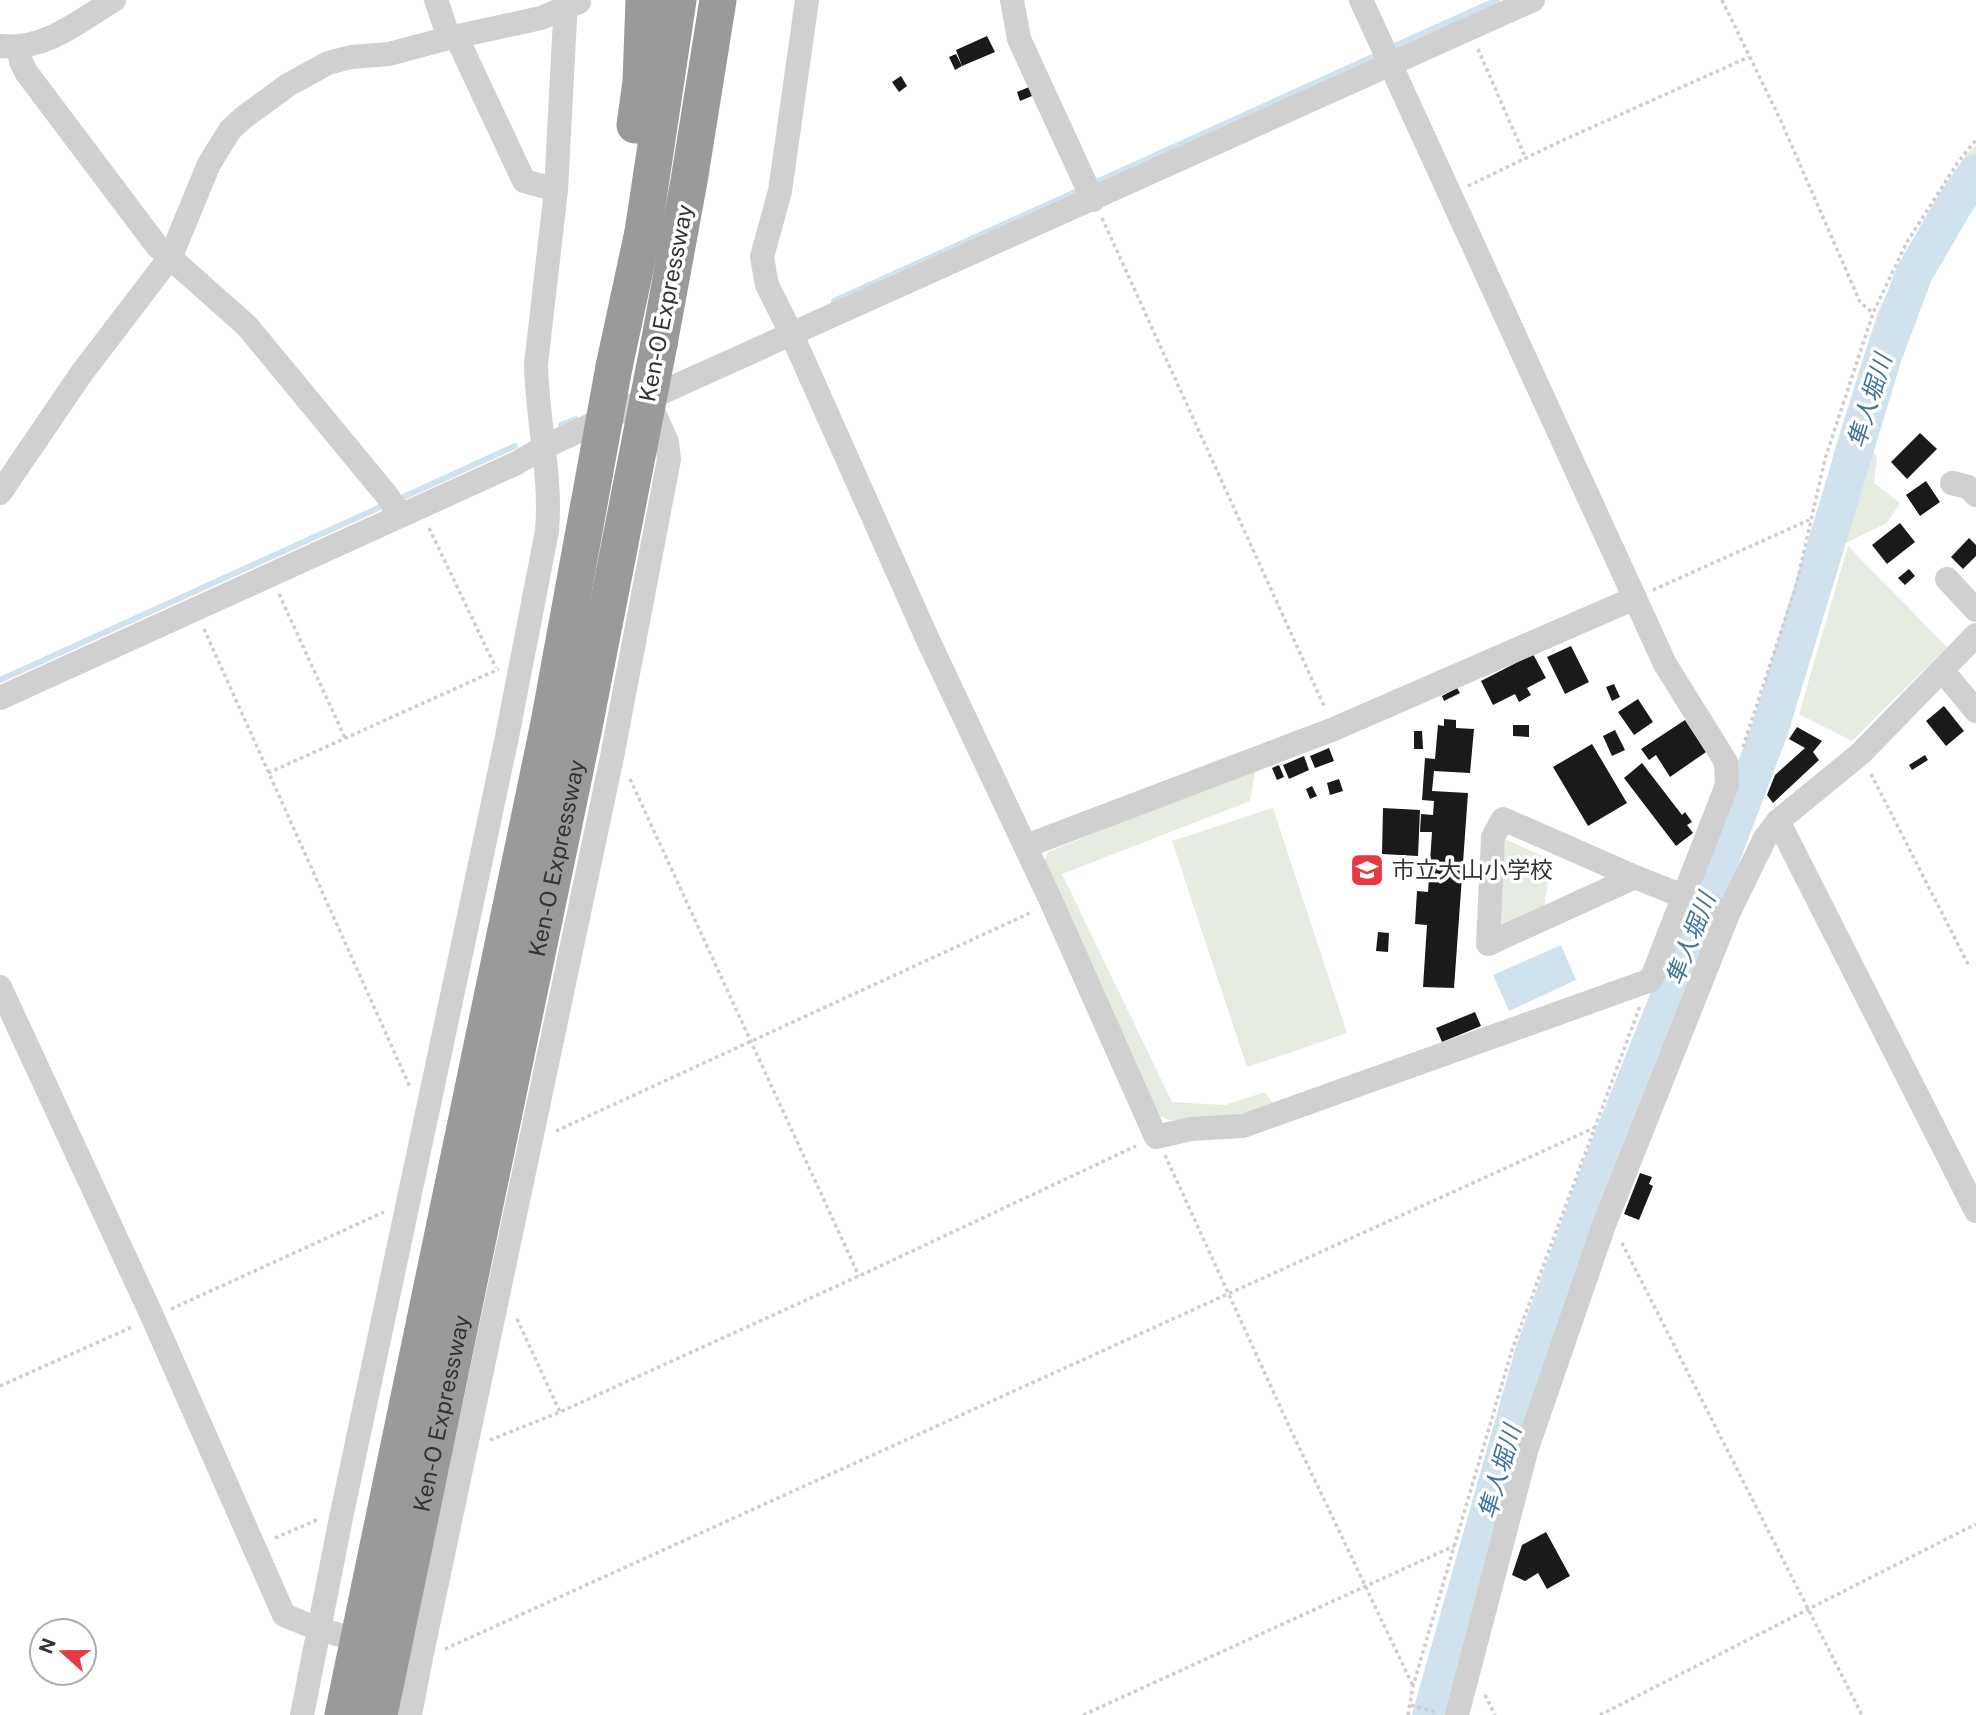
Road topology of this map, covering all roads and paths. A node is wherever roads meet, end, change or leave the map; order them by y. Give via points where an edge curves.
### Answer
1 (114, 0) edge
2 (436, 0) edge
3 (644, 0) edge
4 (678, 0) edge
5 (718, 0) edge
6 (807, 0) edge
7 (1012, 0) edge
8 (1361, 0) edge
9 (1533, 0) edge
10 (1722, 0) edge
11 (571, 3) edge
12 (1469, 29) junction
13 (453, 37) junction
14 (10, 47) edge
15 (1749, 57) junction
16 (1390, 64) junction
17 (1976, 140) edge
18 (1527, 159) junction
19 (556, 190) junction
20 (1450, 194) junction
21 (1093, 200) junction
22 (171, 256) junction
23 (1873, 313) junction
24 (792, 335) junction
25 (608, 366) junction
26 (648, 399) junction
27 (544, 447) junction
28 (1952, 483) dead end
29 (0, 493) edge
30 (1976, 495) edge
31 (410, 510) junction
32 (1809, 520) junction
33 (270, 573) junction
34 (1947, 579) dead end
35 (1635, 598) junction
36 (195, 608) junction
37 (1976, 610) edge
38 (1976, 635) edge
39 (1941, 670) junction
40 (508, 671) junction
41 (0, 698) edge
42 (1976, 711) edge
43 (1334, 729) junction
44 (508, 737) junction
45 (345, 738) junction
46 (1860, 754) junction
47 (612, 757) junction
48 (268, 773) junction
49 (1727, 785) junction
50 (1777, 821) junction
51 (1026, 846) junction
52 (1635, 877) junction
53 (1685, 897) junction
54 (1052, 902) junction
55 (1723, 911) junction
56 (1969, 966) dead end
57 (1651, 980) junction
58 (0, 987) edge
59 (751, 1042) junction
60 (435, 1082) junction
61 (537, 1103) junction
62 (1594, 1128) junction
63 (1156, 1137) junction
64 (529, 1144) junction
65 (408, 1211) junction
66 (1976, 1211) edge
67 (1604, 1225) junction
68 (859, 1276) junction
69 (499, 1288) junction
70 (1227, 1294) junction
71 (153, 1318) junction
72 (0, 1386) edge
73 (366, 1401) junction
74 (560, 1412) junction
75 (471, 1422) junction
76 (465, 1450) junction
77 (341, 1518) junction
78 (1976, 1524) edge
79 (1454, 1546) junction
80 (254, 1547) junction
81 (1366, 1586) junction
82 (1809, 1609) junction
83 (318, 1629) junction
84 (421, 1658) junction
85 (1413, 1686) junction
86 (1410, 1705) junction
87 (302, 1715) edge
88 (343, 1715) edge
89 (379, 1715) edge
90 (410, 1715) edge
91 (1083, 1715) edge
92 (1408, 1715) edge
93 (1445, 1715) edge
94 (1457, 1715) edge
95 (1600, 1715) edge
96 (1862, 1715) edge

1 - 14 street via 55,36
2 - 13 street
3 - 25 highway via 641,82
4 - 25 highway, Ken-O Expressway via 643,232
5 - 89 highway, Ken-O Expressway, bridge via 659,344 583,732
6 - 24 street via 780,191 762,257 767,285
7 - 21 street via 1019,39
8 - 16 street
9 - 12 street
10 - 15 path
11 - 13 street via 541,18
11 - 19 street
12 - 16 street
12 - 18 path
13 - 19 street via 524,181
13 - 22 street via 389,54 328,63 243,118 209,164
14 - 22 street via 157,246
15 - 18 path
15 - 23 path via 1860,302
16 - 20 street
16 - 21 street
17 - 23 path via 1906,242
18 - 20 path
19 - 27 street via 536,365
20 - 35 street
21 - 24 street
21 - 43 path
22 - 29 street via 81,374
22 - 31 street via 247,326 386,493
23 - 32 path
24 - 26 street
24 - 51 street
25 - 88 highway, Ken-O Expressway, bridge via 549,723
26 - 27 street
26 - 47 street via 667,442 669,459
27 - 31 street
27 - 40 street via 547,531
28 - 30 street via 1968,487
31 - 33 street
31 - 40 path
32 - 35 path
32 - 49 path via 1796,586
33 - 36 street
33 - 45 path
34 - 37 street
35 - 43 street
35 - 49 street via 1665,664 1726,762
36 - 41 street
36 - 48 path
38 - 39 street
39 - 42 street
39 - 46 street
40 - 44 street
40 - 45 path
43 - 51 street
44 - 47 street
44 - 60 street
45 - 48 path
46 - 50 street
46 - 56 path
47 - 59 path via 622,764
47 - 61 street
48 - 60 path via 409,1087
49 - 53 street
50 - 55 street
50 - 66 street
51 - 54 street
52 - 52 street via 1562,911 1488,944 1493,837 1503,819
52 - 53 street
53 - 55 street
53 - 57 street
54 - 59 path
54 - 63 street
55 - 67 street
57 - 62 path
57 - 63 street via 1243,1126 1191,1129
58 - 71 street
59 - 64 path
59 - 68 path
60 - 61 street
60 - 65 street
61 - 64 street
62 - 70 path
62 - 79 path via 1512,1350
63 - 68 path
63 - 70 path
64 - 69 street
65 - 71 path via 383,1212
65 - 73 street
67 - 82 path via 1615,1229
67 - 94 street via 1527,1448
68 - 74 path
69 - 74 path
69 - 75 street
70 - 81 path
70 - 84 path
71 - 72 path
71 - 80 street
73 - 75 street
73 - 77 street
74 - 76 path
75 - 76 street
76 - 84 street
77 - 80 path via 322,1518
77 - 83 street
78 - 82 path
79 - 81 path
79 - 85 path
80 - 83 street via 284,1615
81 - 85 path
81 - 91 path
82 - 95 path
82 - 96 path
83 - 84 street
83 - 87 street
84 - 90 street
85 - 86 path
86 - 92 path
86 - 93 path

